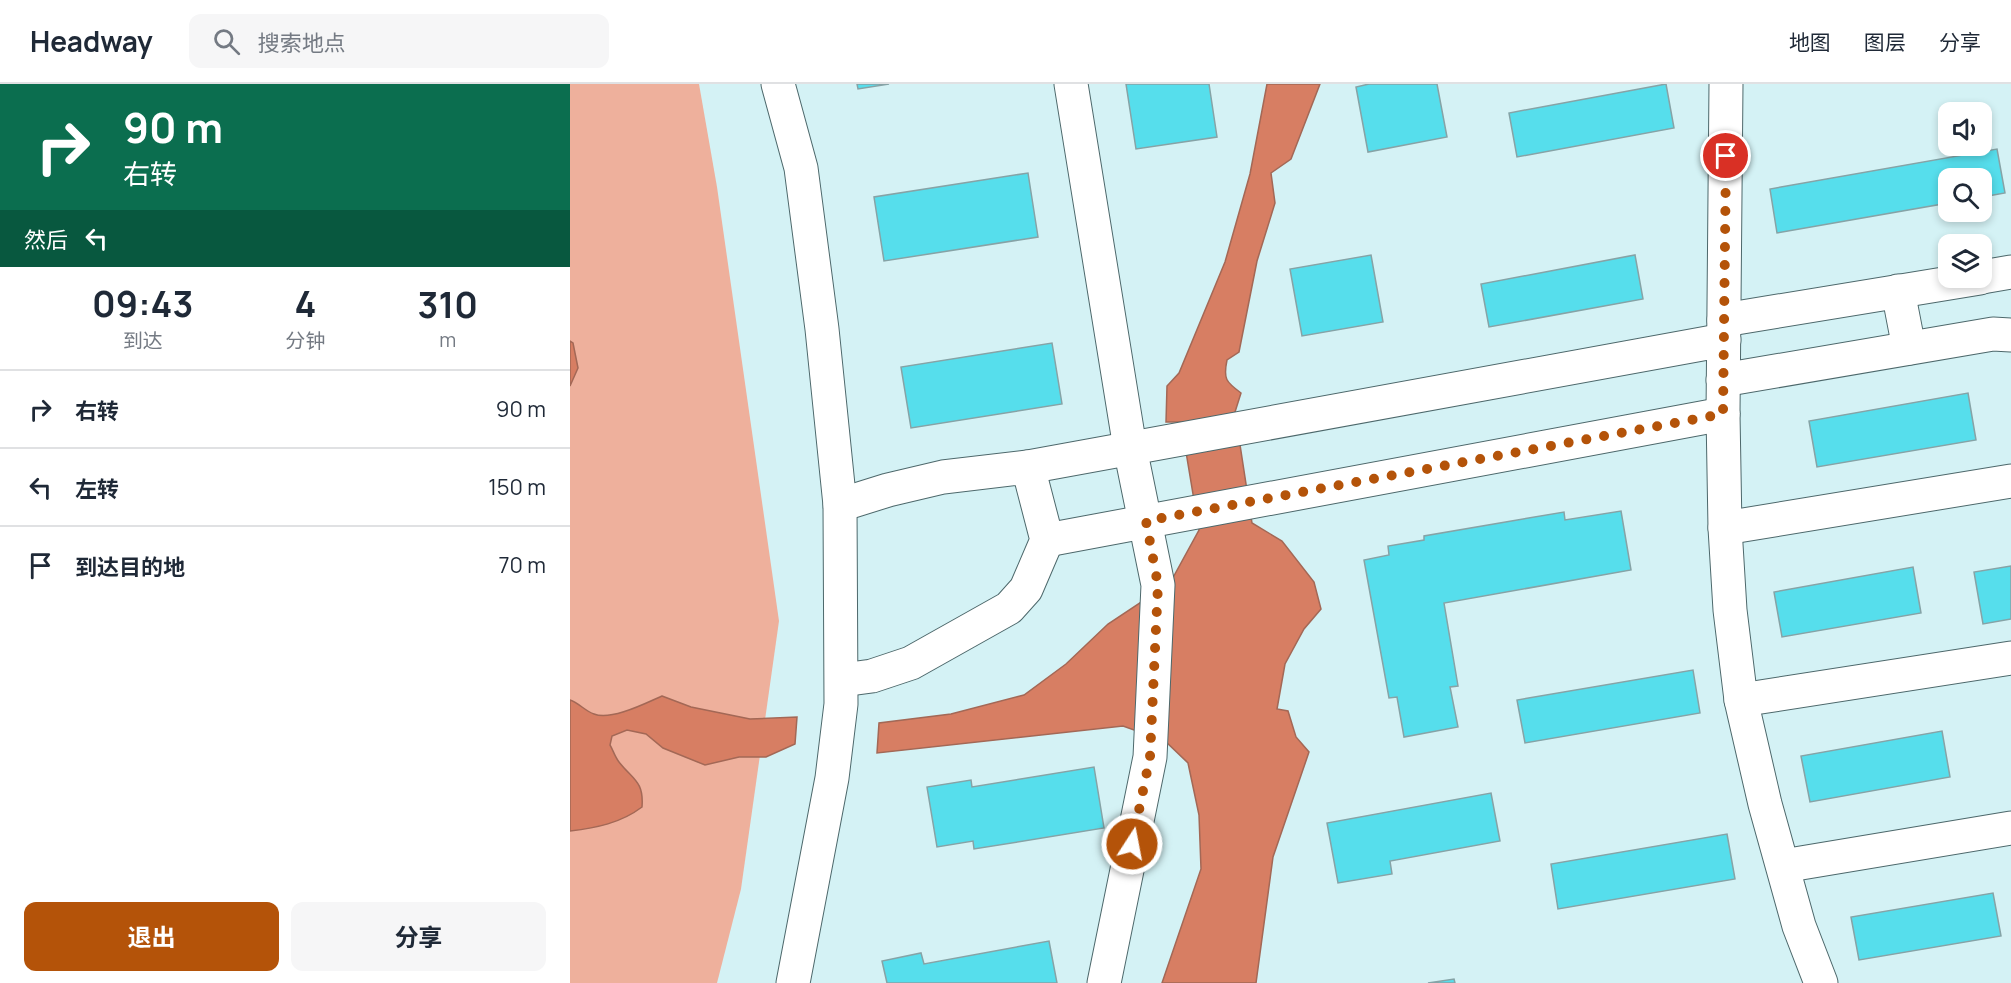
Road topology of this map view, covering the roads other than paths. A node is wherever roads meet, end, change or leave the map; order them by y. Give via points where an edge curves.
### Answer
1 (778, 84) edge
2 (1071, 84) edge
3 (1726, 84) edge
4 (2011, 272) edge
5 (1992, 275) edge
6 (1938, 284) edge
7 (1898, 291) junction
8 (1724, 330) junction
9 (2011, 335) edge
10 (1910, 348) junction
11 (1723, 380) junction
12 (1723, 414) junction
13 (1138, 447) junction
14 (1028, 467) junction
15 (2011, 481) edge
16 (840, 505) junction
17 (1155, 519) junction
18 (1725, 528) junction
19 (1047, 540) junction
20 (2011, 658) edge
21 (841, 692) junction
22 (1741, 700) junction
23 (2011, 828) edge
24 (1783, 866) junction
25 (793, 983) edge
26 (1104, 983) edge
27 (1821, 983) edge

1 - 16 street via 801,168
2 - 13 street
3 - 8 street
4 - 5 street
6 - 7 street
7 - 8 street
7 - 10 street
8 - 11 street
8 - 13 street
9 - 10 street via 1993,334
10 - 11 street
11 - 12 street
12 - 17 street
12 - 18 street
13 - 14 street
13 - 17 street
14 - 16 street via 943,477
14 - 19 street
15 - 18 street
16 - 21 street
17 - 19 street
17 - 26 street via 1158,585 1150,757
18 - 22 street
19 - 21 street via 1026,589 1009,608 911,663
20 - 22 street
21 - 25 street via 832,778
22 - 24 street
23 - 24 street
24 - 27 street via 1799,926

